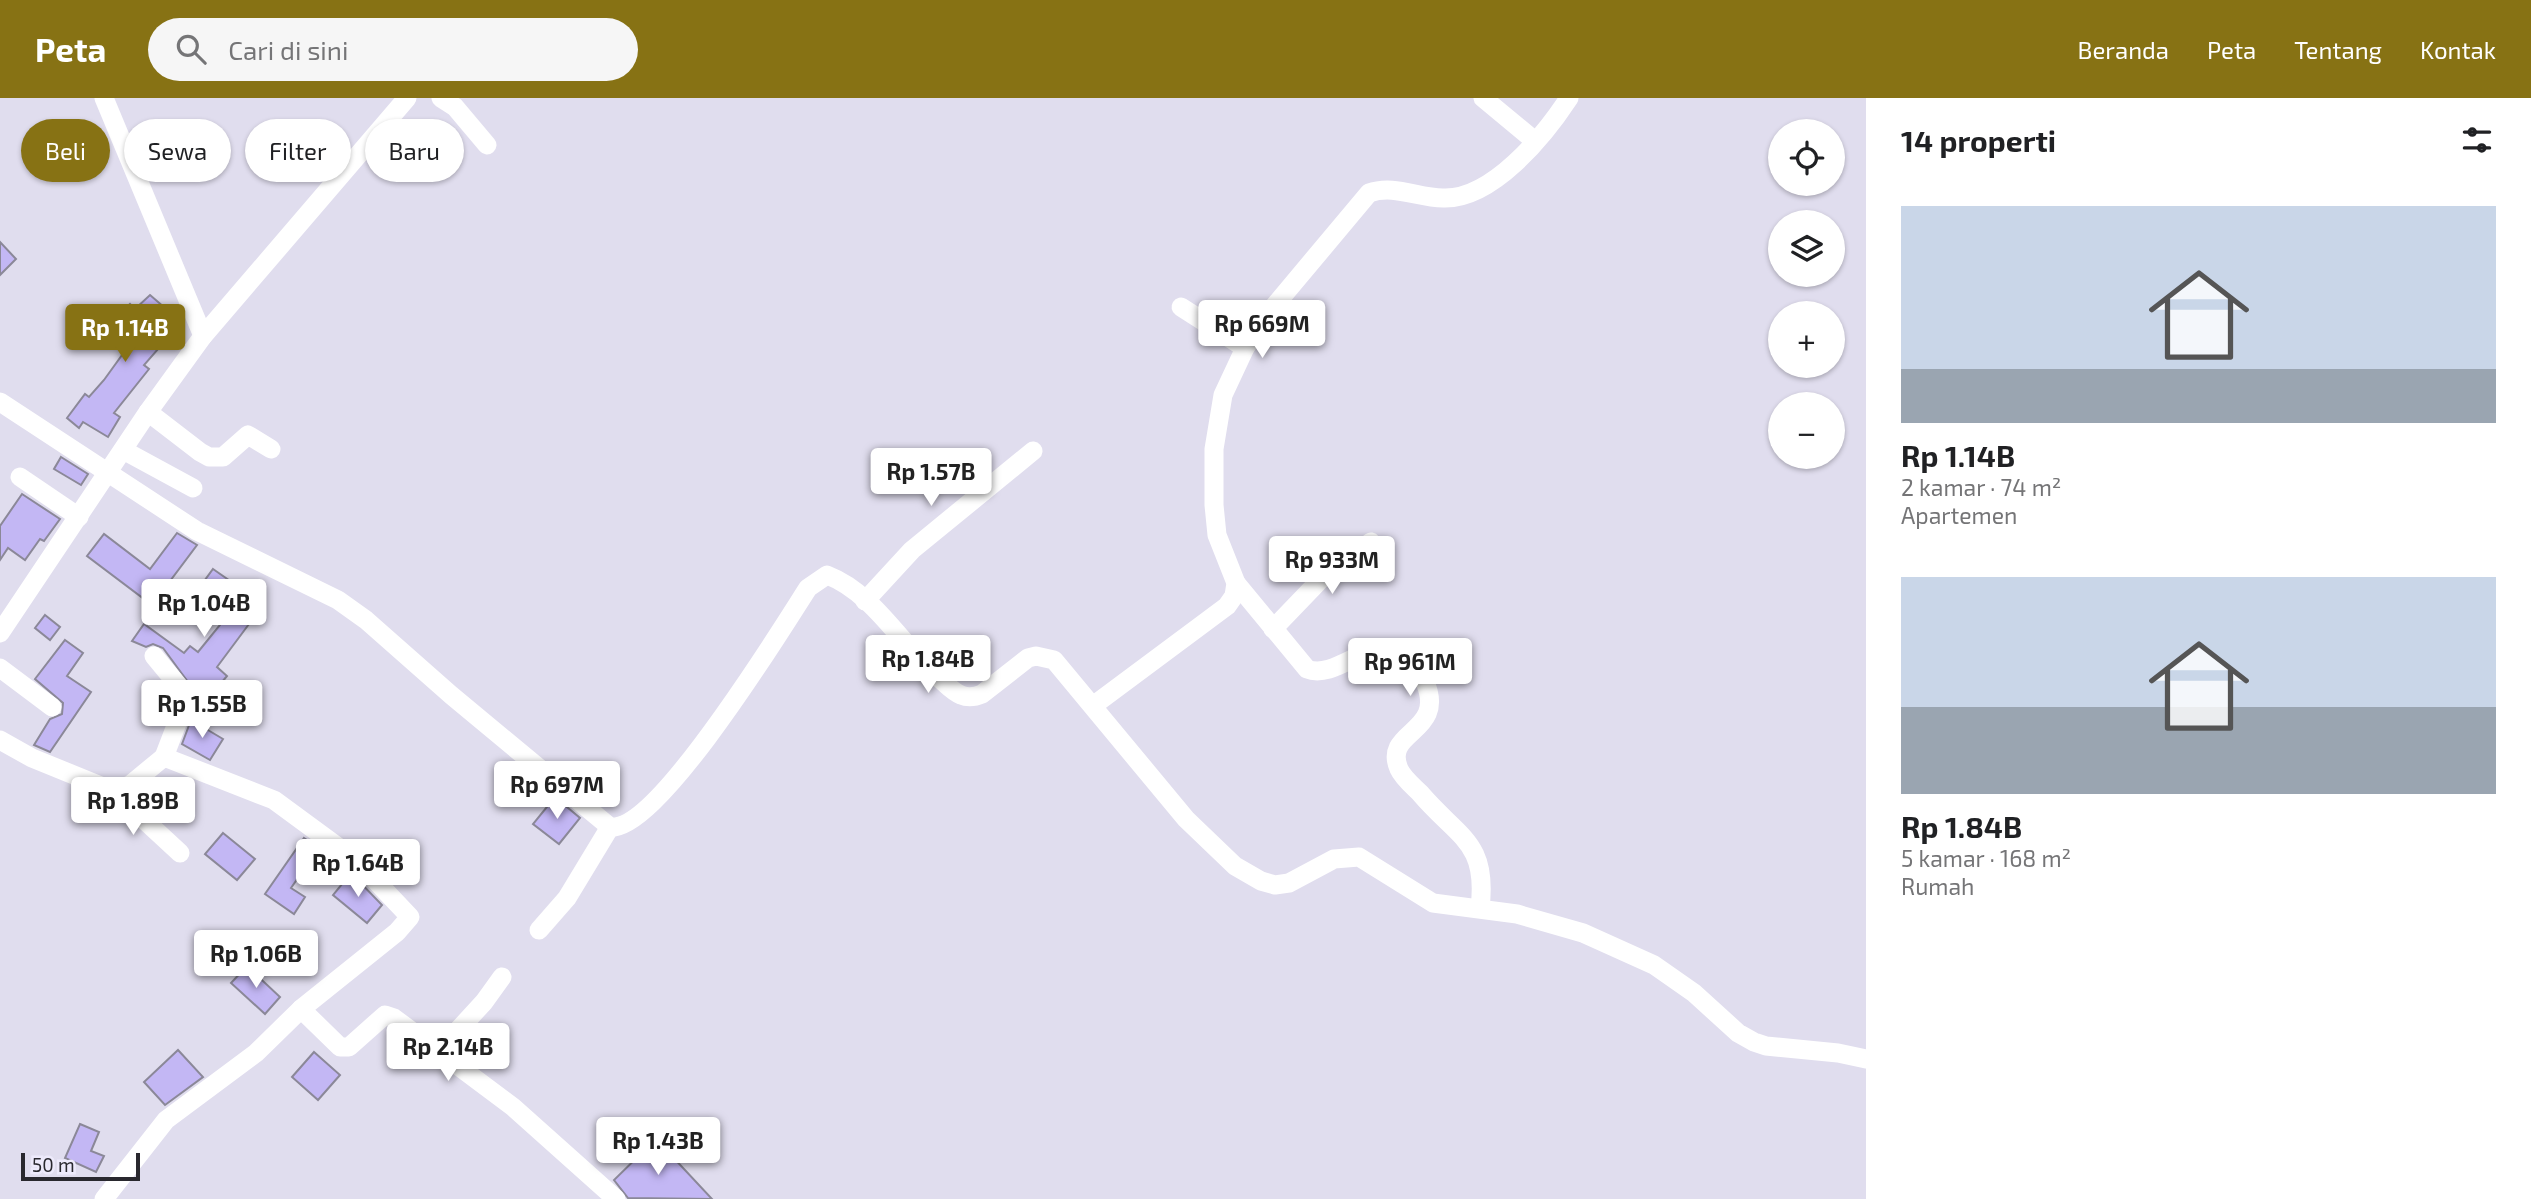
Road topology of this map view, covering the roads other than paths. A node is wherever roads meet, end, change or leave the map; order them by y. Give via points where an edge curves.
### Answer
1 (104, 98) edge
2 (407, 98) edge
3 (441, 98) edge
4 (1483, 98) edge
5 (1569, 98) edge
6 (1535, 141) junction
7 (487, 145) dead end
8 (1181, 307) dead end
9 (203, 336) junction
10 (1245, 348) junction
11 (0, 402) edge
12 (148, 412) junction
13 (271, 449) dead end
14 (123, 450) junction
15 (1033, 451) dead end
16 (109, 471) junction
17 (20, 477) dead end
18 (194, 488) dead end
19 (79, 516) junction
20 (1371, 542) dead end
21 (1236, 583) junction
22 (865, 601) junction
23 (1273, 629) junction
24 (0, 633) edge
25 (154, 656) dead end
26 (0, 668) edge
27 (1094, 705) junction
28 (52, 707) dead end
29 (0, 740) edge
30 (164, 757) junction
31 (113, 791) junction
32 (610, 827) junction
33 (180, 853) dead end
34 (1480, 908) junction
35 (540, 930) dead end
36 (502, 977) dead end
37 (301, 1009) junction
38 (438, 1052) junction
39 (1866, 1059) edge
40 (104, 1199) edge
41 (616, 1199) edge

1 - 9 street
2 - 9 street
3 - 7 street via 455,107
4 - 6 street
5 - 6 street
6 - 10 street via 1522,157 1473,194 1441,198 1381,189 1369,193
8 - 10 street
9 - 12 street
10 - 21 street via 1223,395 1214,449 1217,536
11 - 16 street
12 - 13 street via 209,457 228,454 248,435
12 - 14 street
14 - 16 street
14 - 18 street
15 - 22 street via 912,550
16 - 19 street
16 - 32 street via 197,531 310,584 366,620
17 - 19 street
19 - 24 street
20 - 23 street via 1323,577
21 - 23 street
21 - 27 street via 1227,606
22 - 27 street via 961,696 982,694 1036,656 1054,660
22 - 32 street via 844,582 827,575 808,588 702,746 646,809 626,824
23 - 34 street via 1301,664 1314,672 1387,648 1401,652 1421,673 1431,708 1427,718 1400,743 1396,756 1400,771 1473,847 1483,880
25 - 30 street via 182,690 179,718
26 - 28 street
27 - 34 street via 1186,819 1235,866 1261,881 1289,883 1334,859 1359,858 1433,903
29 - 31 street
30 - 31 street via 130,785
30 - 37 street via 274,800 357,861 408,911 409,919 397,932
31 - 33 street
32 - 35 street via 567,898
34 - 39 street via 1583,933 1654,965 1754,1042
36 - 38 street
37 - 38 street via 340,1048 389,1015
37 - 40 street via 256,1053 166,1120
38 - 41 street via 513,1107

